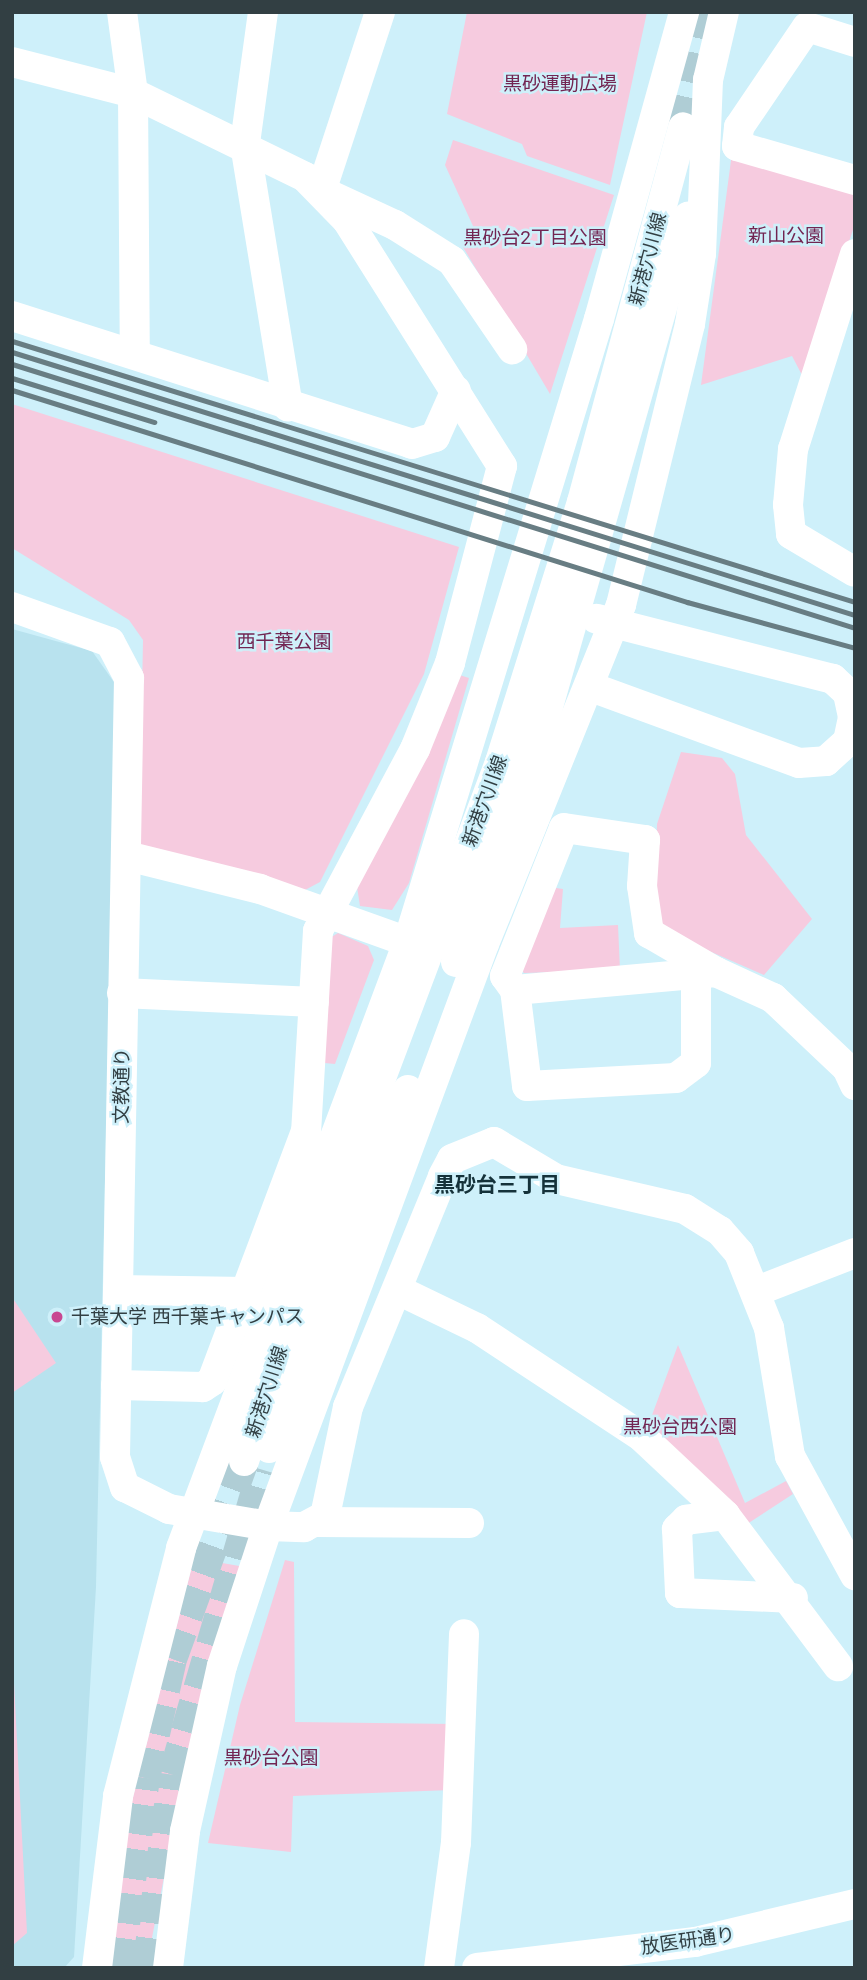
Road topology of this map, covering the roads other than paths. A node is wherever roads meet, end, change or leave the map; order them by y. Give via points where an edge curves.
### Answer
1 (122, 12) edge
2 (263, 12) edge
3 (684, 12) edge
4 (724, 12) edge
5 (377, 13) edge
6 (852, 35) edge
7 (12, 62) edge
8 (133, 93) junction
9 (683, 127) tunnel mouth
10 (245, 144) junction
11 (855, 180) edge
12 (321, 191) junction
13 (688, 217) dead end
14 (855, 254) edge
15 (847, 308) edge
16 (12, 316) edge
17 (512, 349) dead end
18 (135, 354) junction
19 (456, 390) junction
20 (288, 406) junction
21 (855, 572) edge
22 (515, 595) junction
23 (12, 607) edge
24 (592, 687) junction
25 (127, 856) junction
26 (330, 912) junction
27 (408, 942) junction
28 (706, 975) junction
29 (515, 990) junction
30 (122, 993) junction
31 (314, 1002) junction
32 (855, 1085) edge
33 (855, 1253) edge
34 (118, 1290) junction
35 (398, 1290) junction
36 (246, 1292) junction
37 (757, 1292) junction
38 (116, 1385) junction
39 (193, 1513) junction
40 (725, 1515) junction
41 (317, 1522) junction
42 (469, 1523) dead end
43 (268, 1526) junction
44 (855, 1575) edge
45 (793, 1598) junction
46 (464, 1634) dead end
47 (838, 1666) dead end
48 (855, 1904) edge
49 (97, 1968) edge
50 (168, 1968) edge
51 (439, 1968) edge
52 (477, 1968) edge

1 - 8 street
2 - 10 street
3 - 22 street
4 - 24 street via 708,80 701,254 690,324 621,605
5 - 12 street
6 - 11 street via 807,27 739,127 737,146
7 - 8 street
8 - 10 street
8 - 18 street
9 - 13 street, 新港穴川線 via 582,502 500,762 297,1301 253,1466 548,707
10 - 12 street
10 - 20 street
12 - 17 street via 395,225 452,261
12 - 19 street via 347,220
14 - 15 street
15 - 21 street via 793,449 788,505 792,534
16 - 18 street
18 - 20 street
19 - 20 street via 427,444
19 - 26 street via 492,445 501,482 450,663 415,749
22 - 24 street via 833,680 848,693 853,717 848,741 826,761 799,763
22 - 27 street
23 - 25 street, 文教通り via 89,631 122,658 129,678
24 - 43 street via 484,944
25 - 26 street
25 - 30 street, 文教通り
26 - 27 street
26 - 31 street via 318,931
27 - 39 street
28 - 29 street
28 - 29 street via 696,1063 676,1078 527,1086
28 - 29 street via 649,933 642,886 645,840 564,828 505,976
28 - 32 street via 773,998 847,1068
30 - 31 street
30 - 34 street, 文教通り
31 - 36 street via 306,1131
33 - 37 street
34 - 36 street
34 - 38 street, 文教通り
35 - 37 street via 452,1159 494,1142 556,1179 685,1209 720,1231
35 - 40 street via 477,1328 642,1437
35 - 41 street via 348,1407 334,1459 333,1499
36 - 38 street via 212,1381 203,1387
37 - 44 street via 776,1361 790,1456
38 - 39 street, 文教通り via 115,1457 125,1487 151,1503
39 - 43 street, 文教通り
39 - 49 street via 144,1675 118,1796
40 - 45 street
40 - 45 street via 686,1520 677,1529 680,1593
41 - 42 street, 文教通り
41 - 43 street, 文教通り
43 - 50 street via 216,1692 185,1831
45 - 47 street
46 - 51 street via 456,1843
48 - 52 street, 放医研通り via 720,1937

